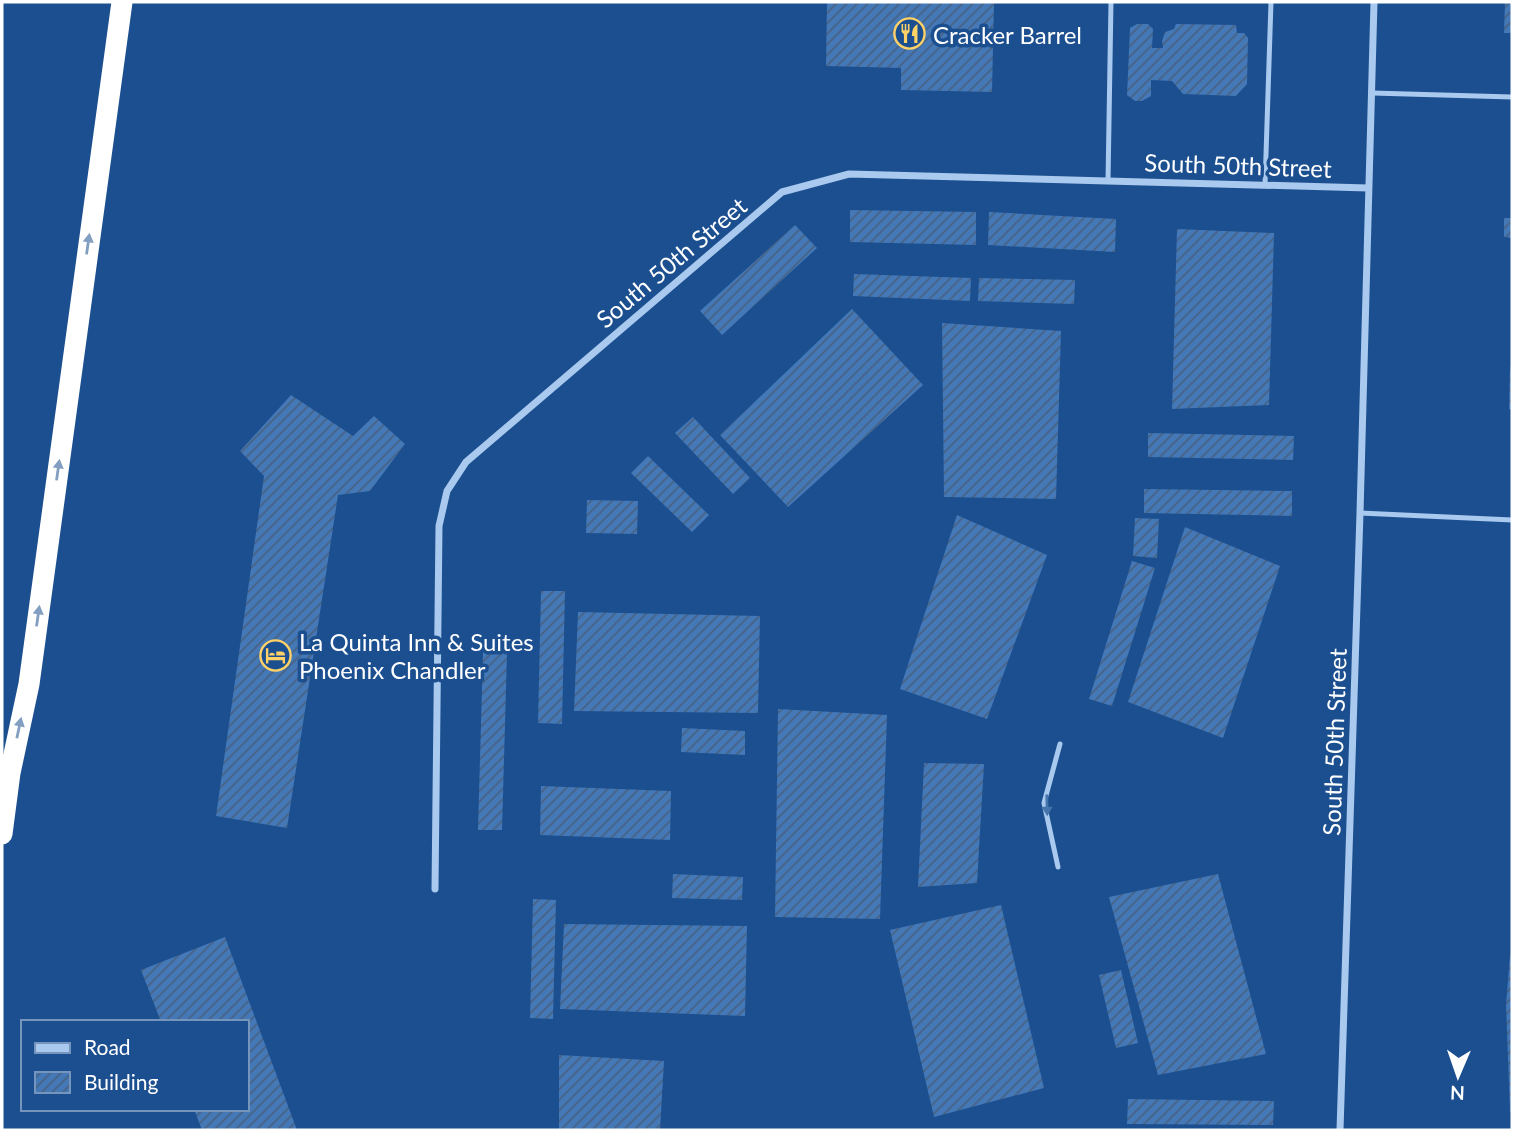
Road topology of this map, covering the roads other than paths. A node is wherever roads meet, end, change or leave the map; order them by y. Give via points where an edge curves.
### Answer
1 (122, 2) edge
2 (1111, 2) edge
3 (1271, 2) edge
4 (1374, 2) edge
5 (1372, 93) junction
6 (1512, 97) edge
7 (1108, 181) junction
8 (1265, 185) junction
9 (1368, 188) junction
10 (1360, 513) junction
11 (1512, 520) edge
12 (1060, 744) dead end
13 (2, 834) edge
14 (1058, 867) dead end
15 (435, 889) dead end
16 (1340, 1130) edge

13 -> 1 highway via 29,684
2 - 7 lane
3 - 8 lane
4 - 5 street, South 50th Street
5 - 6 lane
5 - 9 street, South 50th Street
7 - 8 street, South 50th Street
7 - 15 street, South 50th Street via 849,174 782,192 466,462 447,491 439,526
8 - 9 street, South 50th Street
9 - 10 street, South 50th Street
10 - 11 lane
10 - 16 street, South 50th Street
12 -> 14 lane via 1044,803

